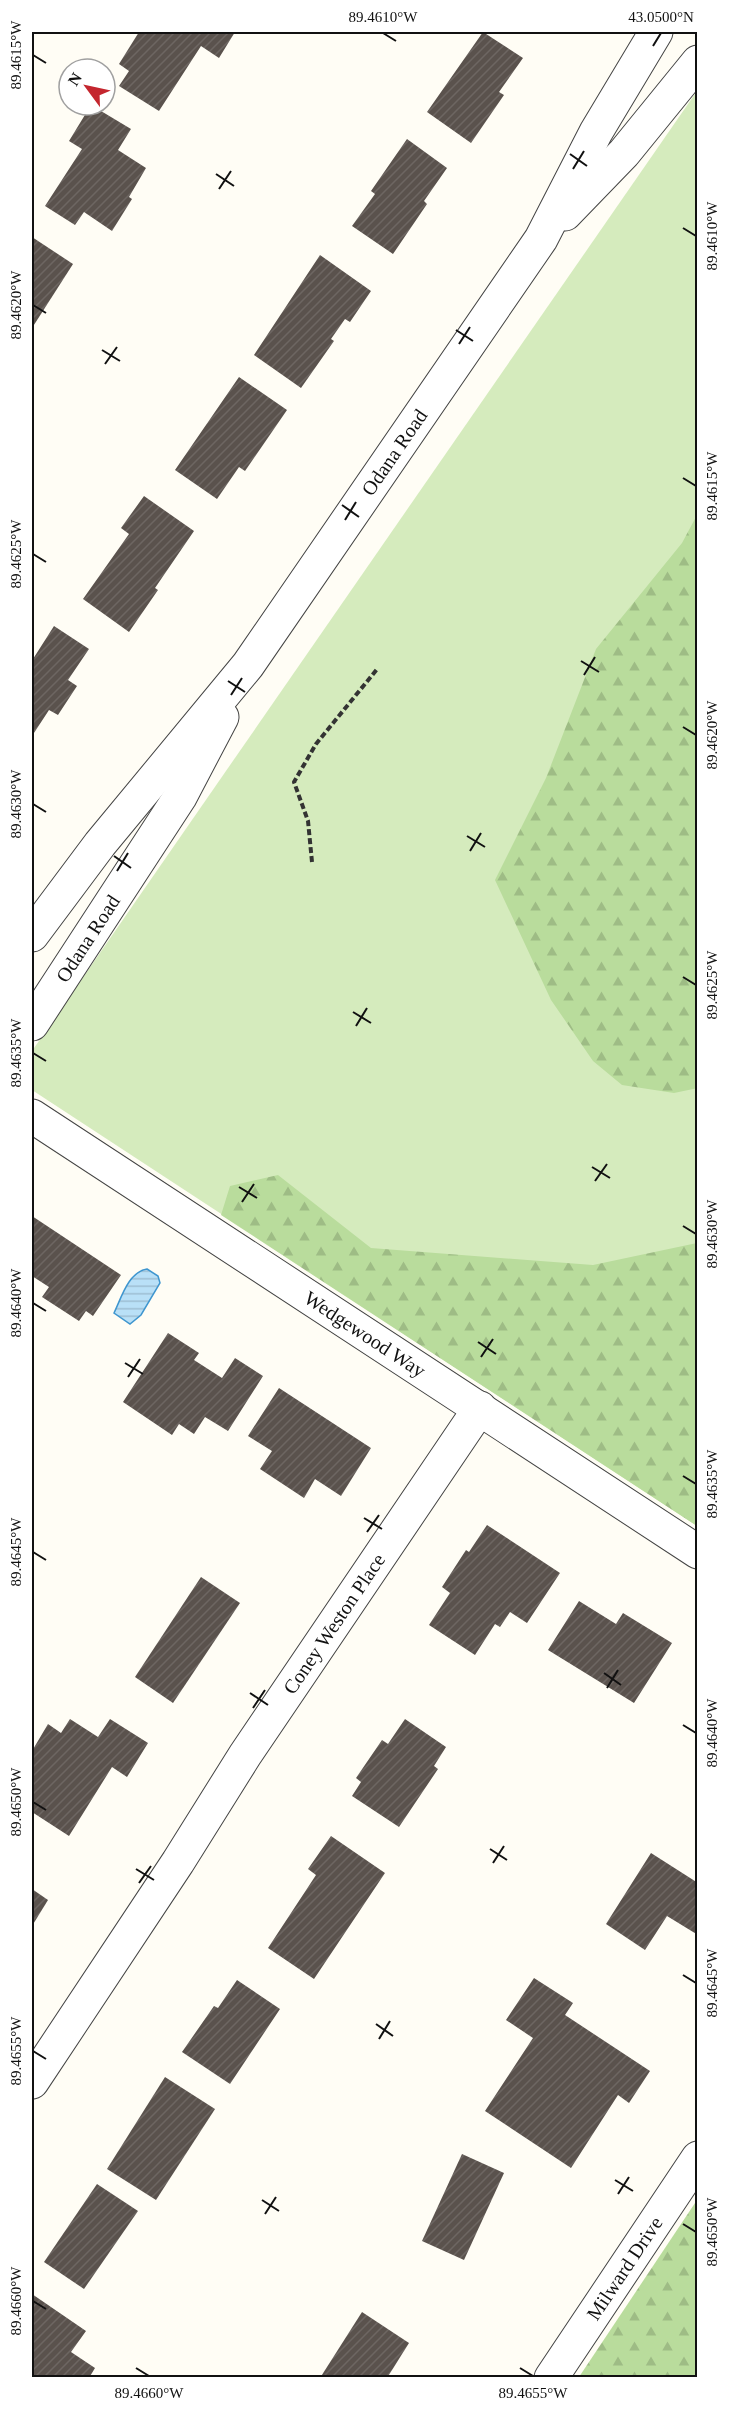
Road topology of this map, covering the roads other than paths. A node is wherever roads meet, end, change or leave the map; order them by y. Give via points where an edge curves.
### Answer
1 (656, 32) edge
2 (698, 62) edge
3 (540, 239) junction
4 (248, 665) junction
5 (32, 935) edge
6 (32, 1024) edge
7 (32, 1116) edge
8 (480, 1408) junction
9 (698, 1552) edge
10 (32, 2082) edge
11 (698, 2158) edge
12 (551, 2378) edge

1 - 3 street, Odana Road via 596,132
2 - 3 street, Odana Road via 624,153
3 - 4 street, Odana Road
4 - 5 street, Odana Road via 100,844
4 - 6 street, Odana Road via 180,797
7 - 8 street, Wedgewood Way
8 - 9 street, Wedgewood Way
8 - 10 street, Coney Weston Place via 245,1755
11 - 12 street, Milward Drive

